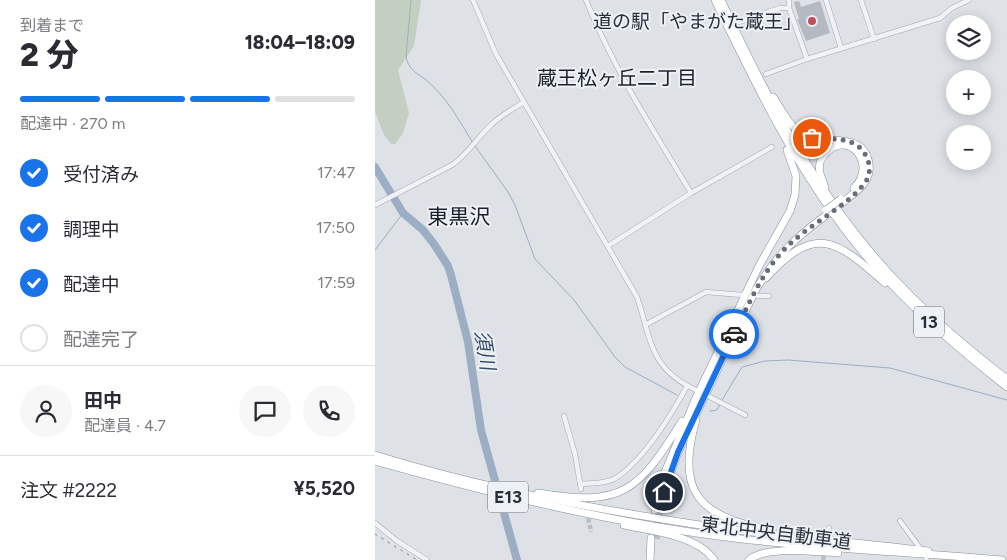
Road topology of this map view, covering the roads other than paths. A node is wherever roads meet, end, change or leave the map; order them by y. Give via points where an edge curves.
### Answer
1 (473, 0) edge
2 (586, 0) edge
3 (715, 0) edge
4 (721, 0) edge
5 (789, 0) edge
6 (826, 0) edge
7 (861, 0) edge
8 (969, 0) edge
9 (789, 8) junction
10 (733, 24) junction
11 (874, 39) junction
12 (841, 48) junction
13 (748, 56) junction
14 (807, 59) junction
15 (766, 74) dead end
16 (755, 85) junction
17 (524, 102) junction
18 (771, 147) dead end
19 (691, 192) junction
20 (827, 193) junction
21 (842, 201) junction
22 (375, 205) edge
23 (828, 211) junction
24 (608, 246) junction
25 (756, 294) junction
26 (745, 295) junction
27 (769, 296) dead end
28 (925, 318) junction
29 (645, 325) junction
30 (1007, 379) edge
31 (687, 386) junction
32 (1007, 388) edge
33 (696, 390) dead end
34 (709, 396) dead end
35 (698, 401) junction
36 (745, 415) dead end
37 (564, 416) dead end
38 (375, 455) edge
39 (375, 462) edge
40 (453, 480) junction
41 (563, 506) junction
42 (657, 510) tunnel mouth
43 (901, 521) dead end
44 (375, 523) edge
45 (829, 528) dead end
46 (827, 534) dead end
47 (653, 538) tunnel mouth
48 (895, 547) junction
49 (923, 555) edge
50 (975, 558) junction
51 (427, 560) edge
52 (652, 560) edge
53 (714, 560) edge
54 (749, 560) edge
55 (1002, 560) edge

1 - 17 street via 496,54
2 - 19 street via 633,96
3 - 16 highway, 13
4 - 10 highway, 13
5 - 9 street
6 - 12 street
7 - 11 street
8 - 11 street via 940,18
9 - 10 street
9 - 14 street
10 - 13 highway, 13
11 - 12 street
12 - 14 street
13 - 20 highway, 13 via 784,126
13 - 21 highway via 789,122 803,135 852,142 865,153 869,164 868,178
14 - 15 street
16 - 26 highway via 796,176 790,211
16 - 28 highway, 13 via 797,160 836,217 870,261
17 - 22 street via 489,127 452,165
17 - 24 street
18 - 19 street
19 - 24 street
20 - 21 highway via 820,174 823,155 838,145 855,149 861,156 863,175
20 - 30 highway, 13 via 866,246 906,292 938,323
21 - 23 highway
23 - 25 highway via 781,252
23 - 26 highway via 786,242
24 - 29 street via 637,297
25 - 27 street
25 - 28 highway via 777,266 793,253 806,246 829,243 851,253
25 - 35 highway
26 - 29 street via 706,292
26 - 35 highway
28 - 32 highway, 13
29 - 31 street via 662,366
31 - 33 street
31 - 37 street via 635,463 605,482 581,487
34 - 36 street
35 - 41 highway via 639,480 609,496
35 - 42 highway
35 - 48 highway via 688,461 693,486 712,510 746,525
38 - 40 highway, 東北中央自動車道 / E13
39 - 40 highway, 東北中央自動車道 / E13
40 - 41 highway, 東北中央自動車道 / E13 via 526,501
40 - 41 highway, 東北中央自動車道 / E13 via 476,482
41 - 48 highway, 東北中央自動車道 / E13
41 - 49 highway, 東北中央自動車道 / E13 via 733,538
41 - 53 highway via 688,540 699,544
43 - 49 street
44 - 51 street
45 - 46 street
47 - 52 highway
48 - 50 highway, 東北中央自動車道 / E13
49 - 50 highway, 東北中央自動車道 / E13
49 - 54 highway via 781,551
50 - 55 highway, 東北中央自動車道 / E13

